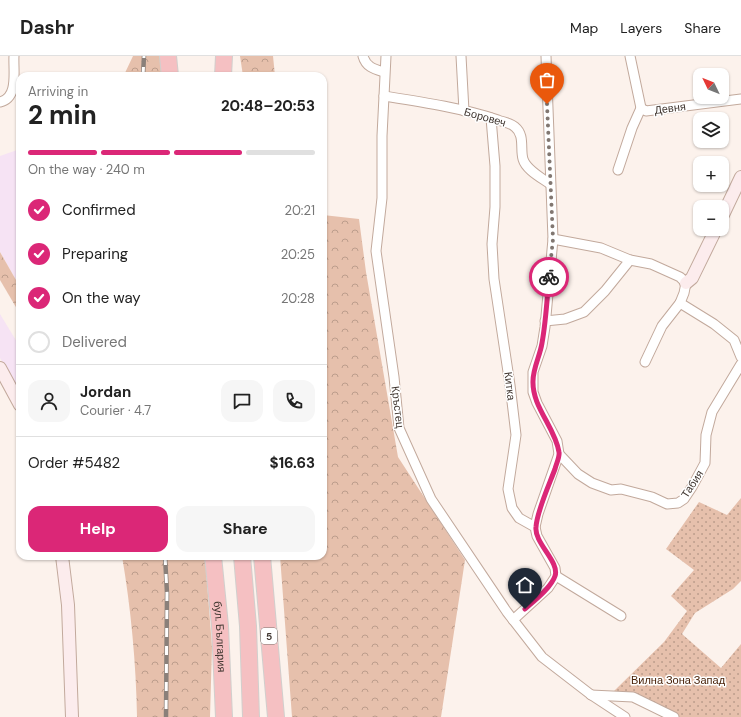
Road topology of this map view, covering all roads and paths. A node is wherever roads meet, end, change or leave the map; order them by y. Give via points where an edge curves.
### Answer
1 (14, 56) edge
2 (168, 56) edge
3 (224, 56) edge
4 (363, 56) edge
5 (386, 56) edge
6 (461, 56) edge
7 (546, 56) edge
8 (630, 56) edge
9 (170, 72) edge
10 (224, 72) edge
11 (384, 72) junction
12 (384, 96) junction
13 (741, 99) edge
14 (0, 102) edge
15 (641, 108) junction
16 (464, 111) junction
17 (491, 118) junction
18 (618, 170) dead end
19 (741, 177) edge
20 (550, 184) junction
21 (729, 202) edge
22 (713, 236) edge
23 (553, 239) junction
24 (630, 260) junction
25 (686, 283) junction
26 (680, 303) junction
27 (545, 321) junction
28 (741, 357) edge
29 (645, 362) dead end
30 (741, 364) edge
31 (0, 368) edge
32 (16, 398) edge
33 (559, 454) junction
34 (535, 527) junction
35 (62, 560) edge
36 (213, 560) edge
37 (242, 560) edge
38 (262, 560) edge
39 (556, 576) junction
40 (621, 616) dead end
41 (513, 620) junction
42 (590, 694) junction
43 (72, 717) edge
44 (224, 717) edge
45 (251, 717) edge
46 (276, 717) edge
47 (625, 717) edge
48 (674, 717) edge

1 - 14 street via 13,90 10,97
2 - 9 highway
3 - 10 highway
4 - 11 street via 372,68
5 - 11 street, Кръстец
6 - 16 street
7 - 20 street
8 - 15 street
11 - 12 street, Кръстец
12 - 16 street, Боровеч
12 - 41 street, Кръстец via 382,198 376,251 394,377 398,428 431,499
13 - 15 street, Девня via 646,111
15 - 18 street, Девня
16 - 17 street, Боровеч
17 - 20 street, Боровеч via 515,127 521,140 526,166
17 - 34 street, Китка via 495,166 492,244 494,279 516,435 508,488 512,508 519,518
19 - 21 street
20 - 23 street
22 - 25 street via 692,278
23 - 24 street via 602,248
23 - 27 street
24 - 25 street via 651,264 680,277
24 - 27 street via 584,312 565,319
25 - 26 street
26 - 28 street via 734,340
26 - 29 street via 662,326
27 - 33 street via 542,346 533,372 533,392 557,441
30 - 33 street, Табия via 712,412 706,435 705,463 684,499 678,503 667,504 652,497 622,489 611,490 592,483 578,474
31 - 32 street
33 - 34 street
34 - 39 street via 537,536 555,568
35 - 43 street via 68,605
36 - 44 highway, бул. България via 220,626
37 - 45 highway via 248,626
38 - 46 highway, 5
39 - 40 street
39 - 41 street via 548,588
41 - 42 street, Кръстец via 542,657
42 - 47 street, Кръстец
42 - 48 street via 633,698

